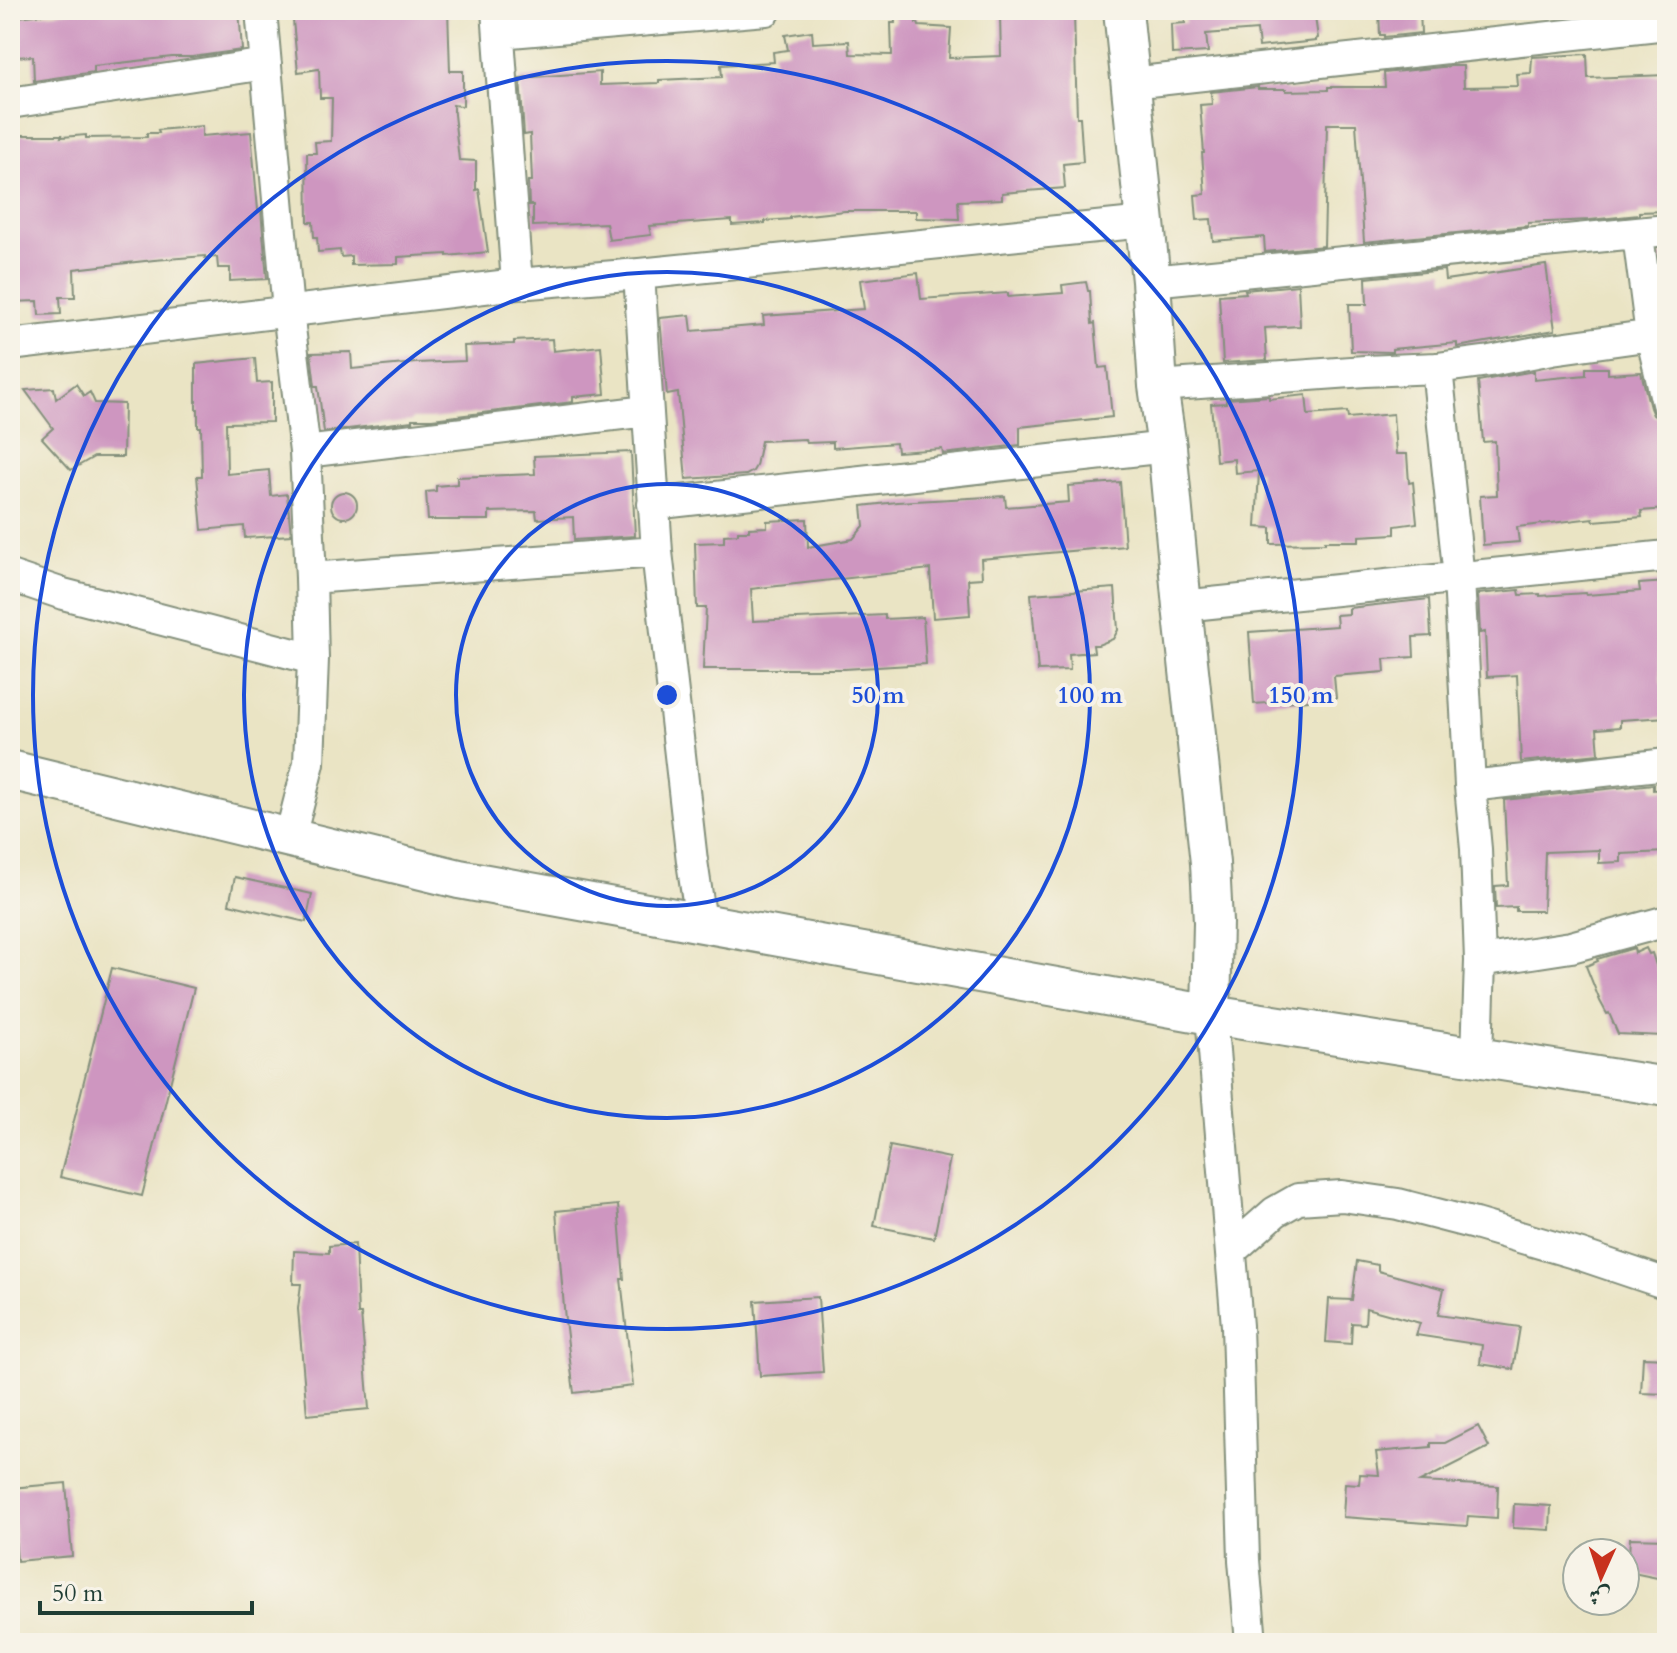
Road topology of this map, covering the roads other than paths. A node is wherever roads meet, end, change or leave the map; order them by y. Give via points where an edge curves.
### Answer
1 (261, 10) edge
2 (766, 10) edge
3 (1123, 10) edge
4 (498, 22) edge
5 (1667, 24) edge
6 (266, 64) junction
7 (1131, 83) junction
8 (10, 103) edge
9 (1145, 222) junction
10 (1652, 232) edge
11 (639, 274) junction
12 (1151, 281) junction
13 (517, 284) junction
14 (288, 311) junction
15 (1659, 334) edge
16 (10, 345) edge
17 (1437, 368) junction
18 (1158, 386) junction
19 (1667, 403) edge
20 (647, 411) junction
21 (1167, 447) junction
22 (305, 452) junction
23 (653, 504) junction
24 (657, 552) junction
25 (1667, 556) edge
26 (10, 576) edge
27 (311, 578) junction
28 (1459, 578) junction
29 (1182, 606) junction
30 (313, 659) junction
31 (1667, 764) edge
32 (10, 770) edge
33 (1470, 786) junction
34 (290, 837) junction
35 (1667, 921) edge
36 (701, 922) junction
37 (1480, 961) junction
38 (1211, 1015) junction
39 (1477, 1057) junction
40 (1667, 1087) edge
41 (1231, 1251) junction
42 (1667, 1284) edge
43 (1251, 1643) edge

1 - 6 street
2 - 4 street
3 - 7 street
4 - 13 street
5 - 7 street
6 - 8 street
6 - 14 street
7 - 9 street
9 - 11 street
9 - 12 street
10 - 12 street
10 - 15 street
11 - 13 street
11 - 20 street
12 - 18 street
13 - 14 street
14 - 16 street
14 - 22 street
15 - 17 street
15 - 19 street
17 - 18 street
17 - 28 street
18 - 21 street
20 - 22 street
20 - 23 street
21 - 23 street
21 - 29 street
22 - 27 street
23 - 24 street
24 - 27 street
24 - 36 street
25 - 28 street
26 - 30 street
27 - 30 street
28 - 29 street
28 - 33 street
29 - 38 street via 1210,863
30 - 34 street via 309,763
31 - 33 street
32 - 34 street
33 - 37 street
34 - 36 street via 459,879
35 - 37 street via 1571,947
36 - 38 street
37 - 39 street
38 - 39 street
38 - 41 street
39 - 40 street
41 - 42 street via 1298,1199 1342,1196 1475,1224
41 - 43 street

